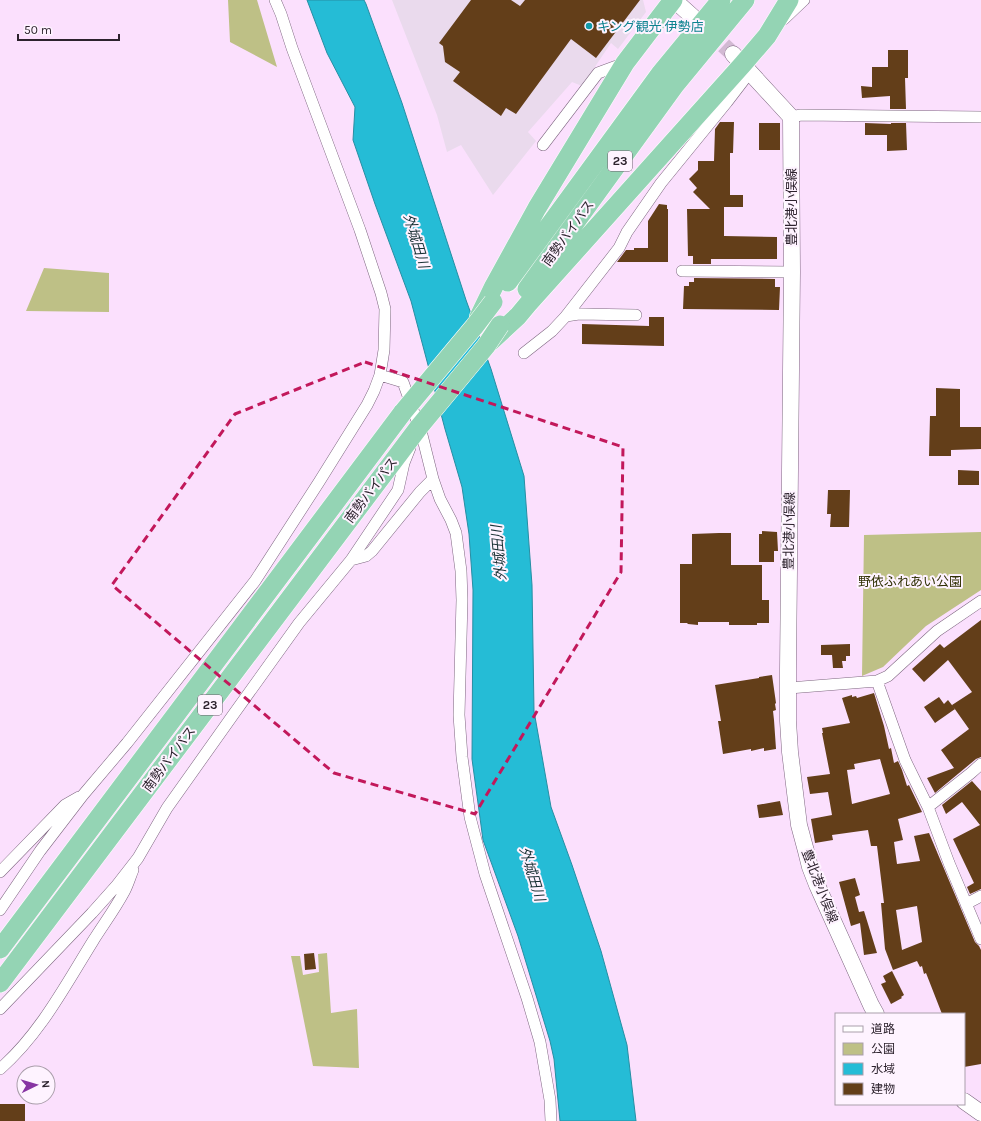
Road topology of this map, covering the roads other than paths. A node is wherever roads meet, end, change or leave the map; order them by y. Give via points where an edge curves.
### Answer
1 (274, 0) edge
2 (673, 0) edge
3 (721, 0) edge
4 (745, 0) edge
5 (789, 0) edge
6 (804, 0) edge
7 (694, 16) tunnel mouth
8 (767, 36) junction
9 (625, 63) junction
10 (742, 64) junction
11 (791, 117) junction
12 (981, 117) edge
13 (543, 145) dead end
14 (682, 271) dead end
15 (792, 272) junction
16 (636, 315) dead end
17 (566, 316) junction
18 (474, 327) junction
19 (486, 346) junction
20 (524, 353) dead end
21 (380, 375) junction
22 (419, 427) junction
23 (433, 479) junction
24 (350, 560) junction
25 (981, 602) edge
26 (878, 681) junction
27 (789, 688) junction
28 (981, 764) edge
29 (83, 795) junction
30 (928, 807) junction
31 (138, 858) junction
32 (0, 872) edge
33 (981, 896) edge
34 (966, 904) junction
35 (0, 910) edge
36 (981, 940) edge
37 (0, 949) edge
38 (0, 983) edge
39 (0, 1009) edge
40 (876, 1013) edge
41 (0, 1069) edge
42 (965, 1102) edge
43 (981, 1113) edge
44 (551, 1121) edge

1 - 21 street via 381,293 385,309 384,350
2 - 7 main road
2 - 9 highway
3 - 18 highway, 南勢バイパス / 23, bridge via 660,74
4 - 19 highway, 南勢バイパス / 23, bridge via 675,85
5 - 8 highway
6 - 8 street
8 - 10 highway
9 - 13 street via 598,73
9 - 18 highway via 537,208
10 - 11 main road
10 - 17 street via 627,232 619,248
10 - 19 highway via 518,316
11 - 12 street
11 - 15 main road, 豊北港小俣線
14 - 15 street
15 - 27 main road, 豊北港小俣線
16 - 17 street
17 - 20 street
18 - 37 highway, 南勢バイパス / 23, bridge via 403,412
19 - 22 highway, 南勢バイパス / 23, bridge
21 - 23 street via 403,382 422,435
21 - 29 street via 367,405 255,581
22 - 24 street via 404,462 398,490
22 - 38 highway, 南勢バイパス / 23
23 - 24 street via 372,551 366,556
23 - 44 street via 456,533 461,571 459,721 470,817 485,874 540,1042
24 - 31 street via 299,623 233,715 167,808
25 - 26 street via 937,631 888,676
26 - 27 street
26 - 30 street via 905,760
27 - 40 main road, 豊北港小俣線 via 790,752 799,825 810,867
28 - 30 street
29 - 32 street via 65,805
29 - 35 street via 40,851
30 - 34 street
31 - 39 street via 92,913
31 - 41 street via 122,896 57,999 34,1033
33 - 34 street
34 - 36 street
42 - 43 main road

